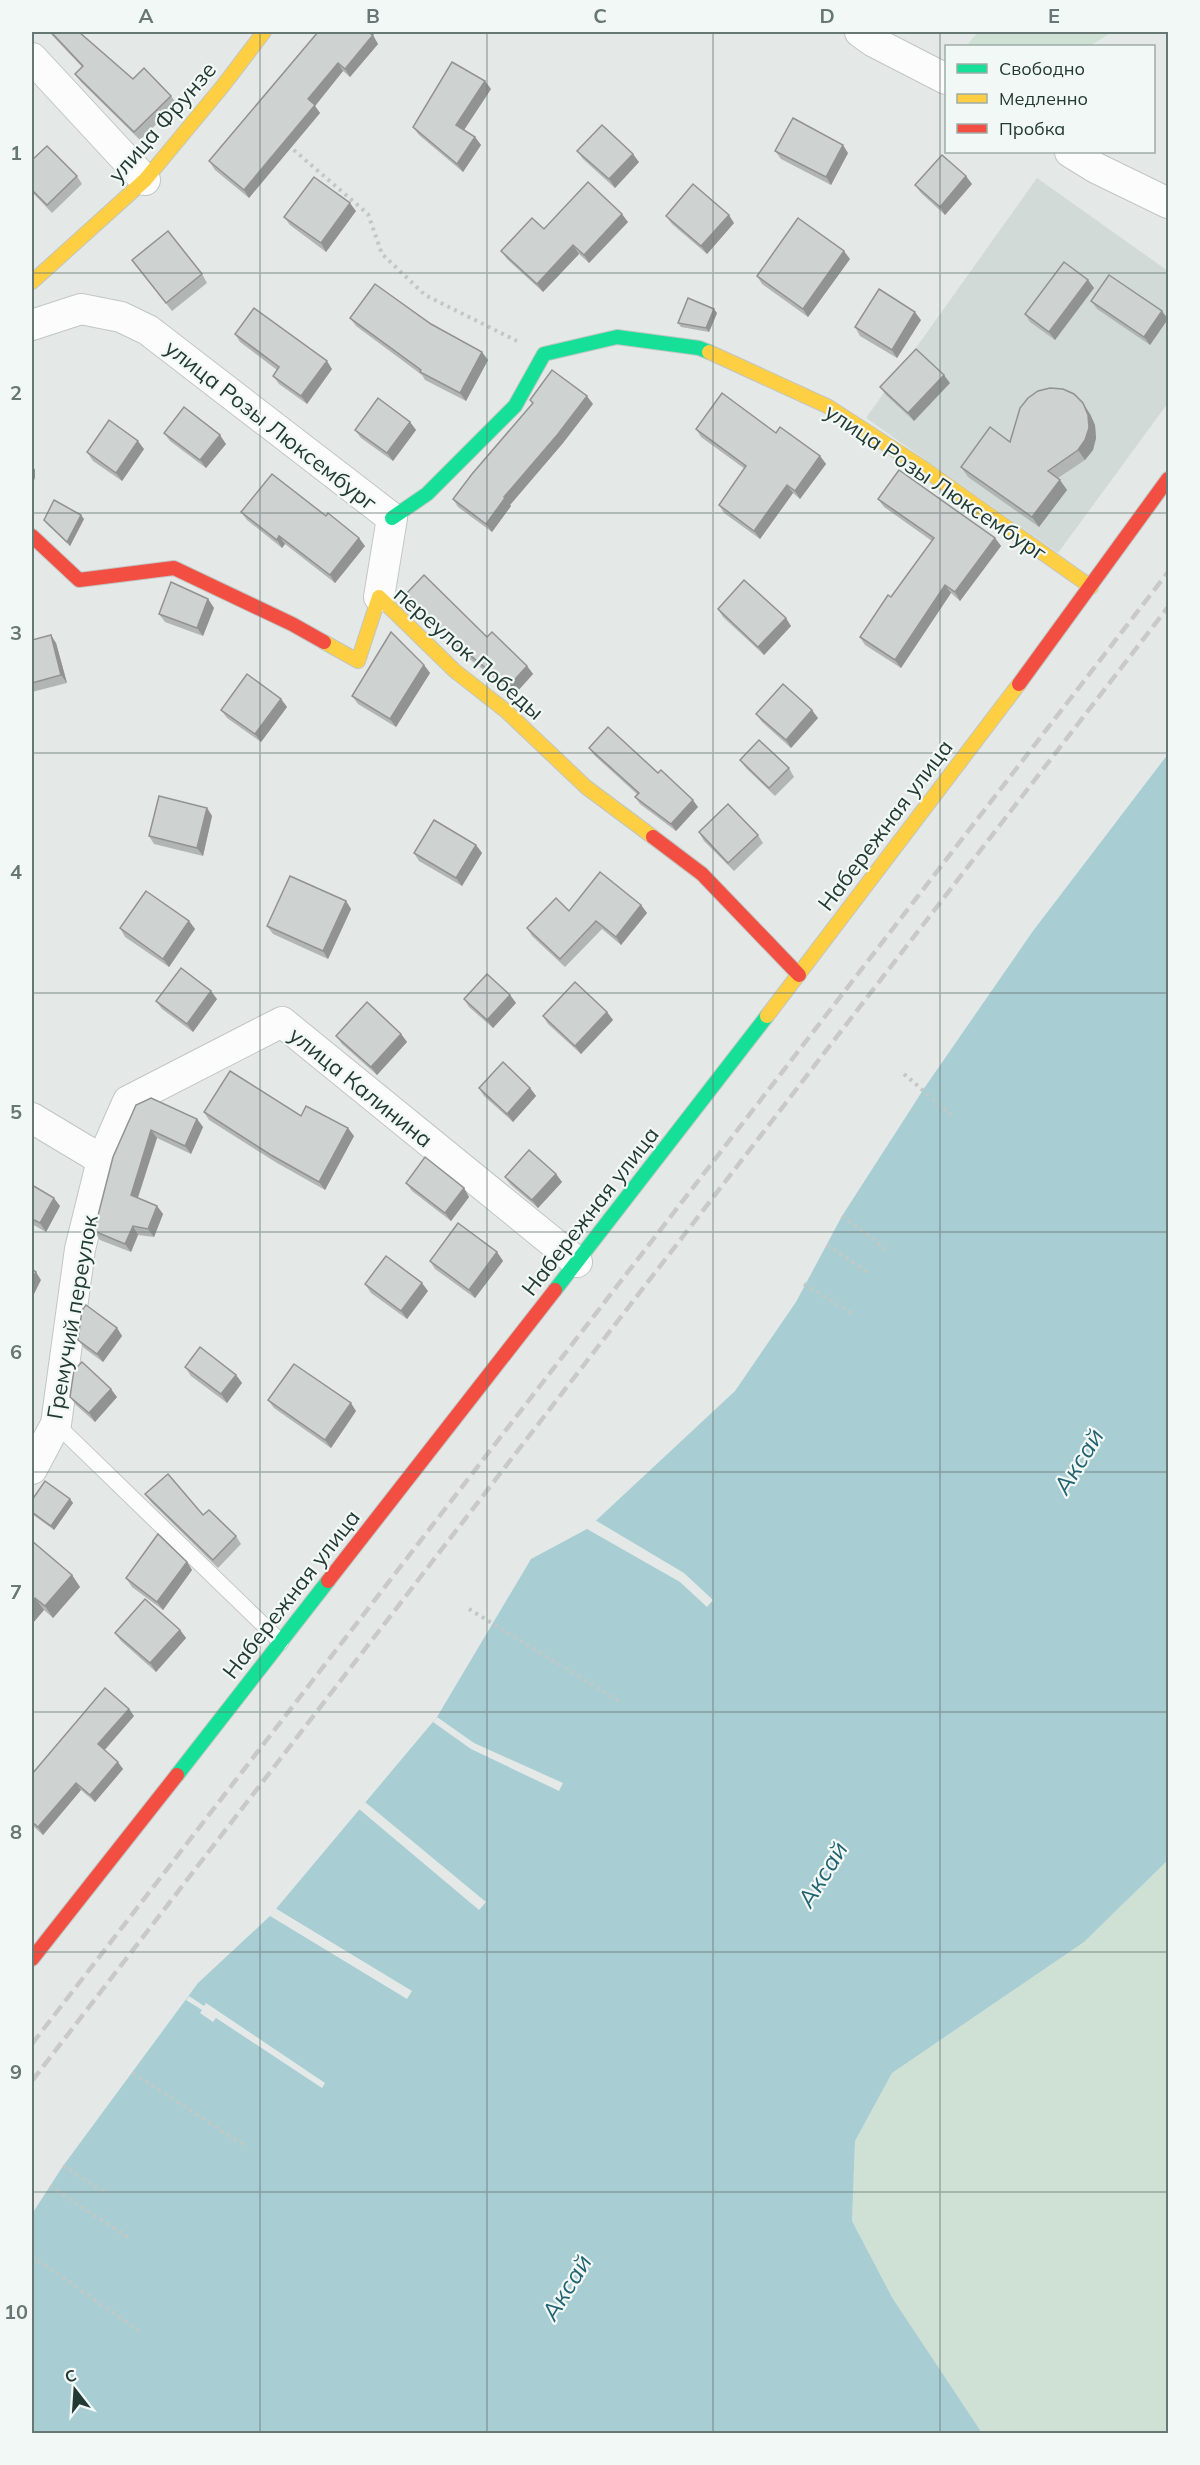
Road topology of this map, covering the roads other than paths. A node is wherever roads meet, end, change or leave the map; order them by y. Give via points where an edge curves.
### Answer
1 (264, 32) edge
2 (860, 32) edge
3 (32, 58) edge
4 (945, 78) edge
5 (1072, 153) edge
6 (145, 180) junction
7 (1168, 203) edge
8 (32, 282) edge
9 (32, 325) edge
10 (1168, 479) edge
11 (392, 518) junction
12 (32, 536) edge
13 (1091, 588) junction
14 (379, 597) junction
15 (799, 975) junction
16 (32, 1118) edge
17 (102, 1160) junction
18 (577, 1262) junction
19 (56, 1424) junction
20 (32, 1469) edge
21 (280, 1642) junction
22 (32, 1959) edge

1 - 6 street, улица Фрунзе
2 - 4 street
3 - 6 street
5 - 7 street
6 - 8 street, улица Фрунзе
9 - 11 street, улица Розы Люксембург via 81,309 121,317 148,330
10 - 13 street, Набережная улица
11 - 13 street, улица Розы Люксембург via 427,494 515,406 544,354 617,337 699,348 827,406 923,468
11 - 14 street
12 - 14 street, переулок Победы via 79,580 174,568 292,624 358,661
13 - 15 street, Набережная улица
14 - 15 street, переулок Победы via 455,671 506,711 586,787 702,874
15 - 18 street, Набережная улица
16 - 17 street
17 - 18 street, улица Калинина via 128,1101 282,1022
17 - 19 street, Гремучий переулок via 80,1249
18 - 21 street, Набережная улица
19 - 20 street, Гремучий переулок
19 - 21 lane
21 - 22 street, Набережная улица

